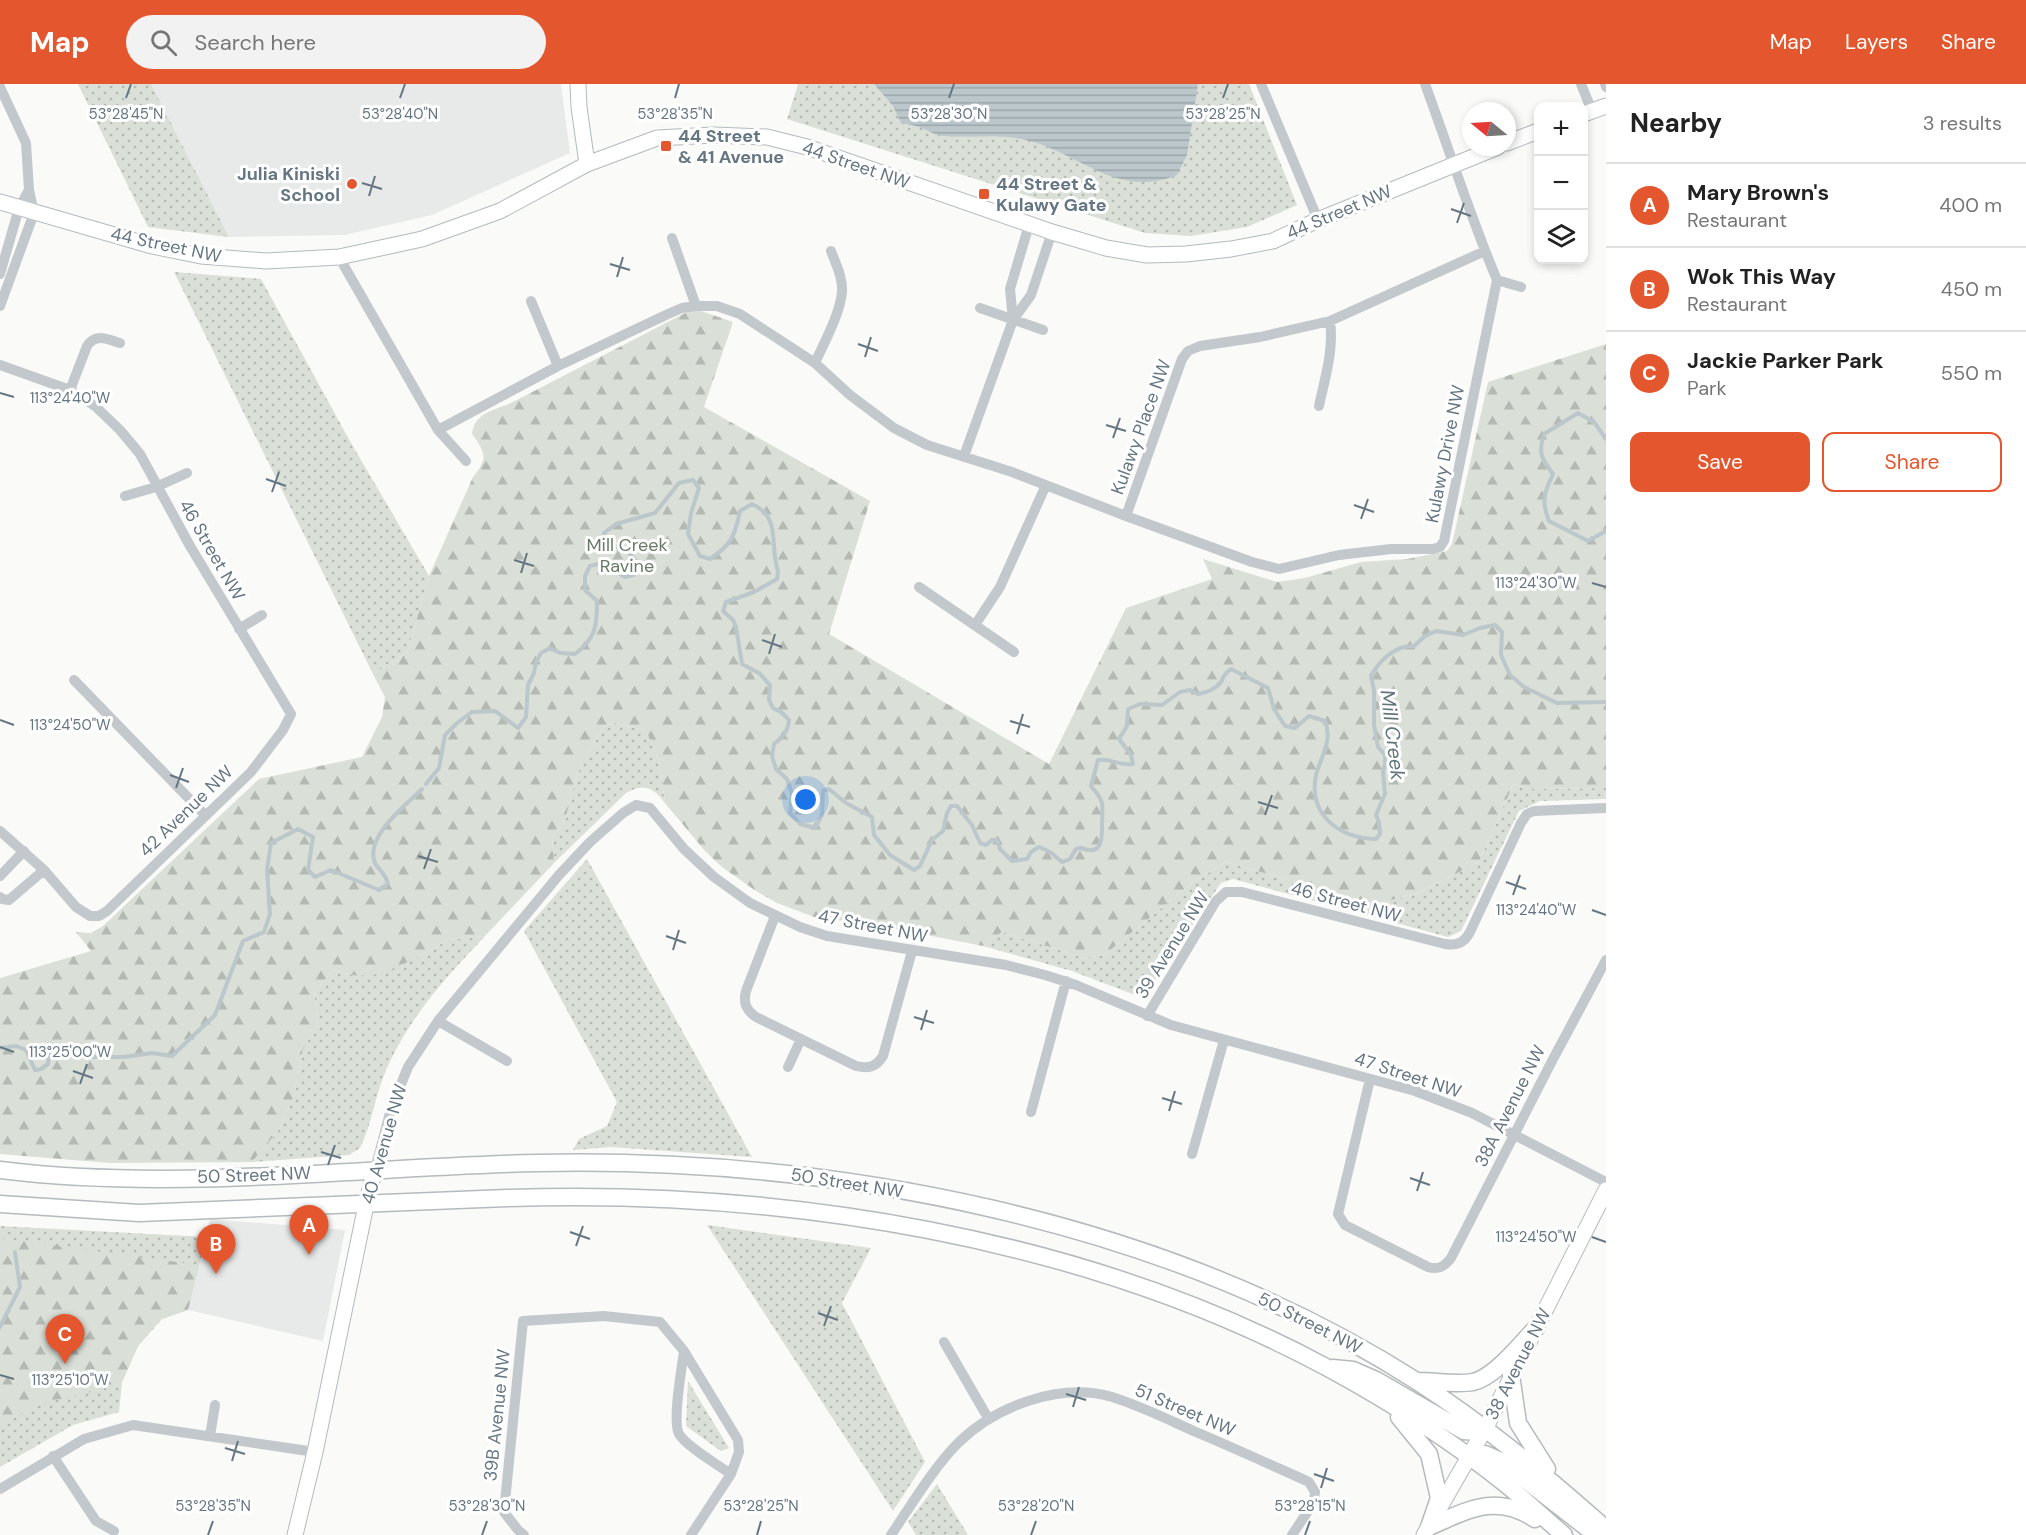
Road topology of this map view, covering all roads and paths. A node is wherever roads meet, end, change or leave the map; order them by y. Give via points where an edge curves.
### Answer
1 (578, 84) edge
2 (1261, 84) edge
3 (1425, 84) edge
4 (1581, 84) edge
5 (0, 87) edge
6 (1594, 110) edge
7 (1534, 133) edge
8 (1516, 140) edge
9 (1473, 156) edge
10 (1455, 163) junction
11 (587, 164) junction
12 (0, 202) edge
13 (26, 210) junction
14 (1318, 220) junction
15 (1029, 225) junction
16 (1052, 232) junction
17 (672, 238) dead end
18 (831, 251) dead end
19 (1485, 251) junction
20 (339, 257) junction
21 (0, 274) edge
22 (1497, 280) junction
23 (1521, 287) dead end
24 (531, 301) dead end
25 (0, 306) edge
26 (696, 306) junction
27 (980, 308) dead end
28 (1013, 320) junction
29 (1330, 321) junction
30 (1043, 330) dead end
31 (120, 343) dead end
32 (815, 363) junction
33 (0, 365) edge
34 (558, 366) junction
35 (70, 390) junction
36 (1319, 406) dead end
37 (438, 430) junction
38 (964, 456) junction
39 (466, 461) dead end
40 (187, 473) dead end
41 (1046, 485) junction
42 (156, 487) junction
43 (124, 496) dead end
44 (1126, 516) junction
45 (919, 587) dead end
46 (262, 615) dead end
47 (975, 625) junction
48 (239, 629) junction
49 (1014, 652) dead end
50 (74, 680) dead end
51 (291, 714) joint
52 (643, 805) joint
53 (1606, 808) edge
54 (205, 815) junction
55 (0, 831) edge
56 (24, 851) junction
57 (44, 870) junction
58 (0, 876) edge
59 (1226, 892) joint
60 (0, 897) edge
61 (775, 916) junction
62 (912, 951) junction
63 (1606, 960) edge
64 (1066, 981) junction
65 (1147, 1016) junction
66 (438, 1021) junction
67 (801, 1039) junction
68 (1224, 1040) junction
69 (507, 1061) dead end
70 (788, 1067) dead end
71 (1370, 1079) junction
72 (1031, 1112) dead end
73 (1514, 1135) junction
74 (1192, 1154) dead end
75 (375, 1169) junction
76 (0, 1170) edge
77 (1606, 1182) edge
78 (1606, 1190) edge
79 (0, 1204) edge
80 (366, 1205) junction
81 (1536, 1328) junction
82 (944, 1342) dead end
83 (684, 1351) junction
84 (1327, 1368) junction
85 (1512, 1375) junction
86 (1417, 1381) junction
87 (1387, 1403) junction
88 (215, 1405) dead end
89 (988, 1418) junction
90 (1486, 1427) junction
91 (210, 1436) junction
92 (315, 1452) junction
93 (53, 1456) junction
94 (1470, 1458) junction
95 (731, 1474) junction
96 (1560, 1487) junction
97 (0, 1489) edge
98 (1606, 1528) edge
99 (114, 1531) dead end
100 (1427, 1531) edge
101 (295, 1535) edge
102 (524, 1535) edge
103 (691, 1535) edge
104 (891, 1535) edge
105 (1292, 1535) edge
106 (1562, 1535) edge
107 (1596, 1535) edge

1 - 11 street
2 - 14 street
3 - 10 street
4 - 6 street
5 - 13 street via 26,142
7 - 8 street
9 - 10 street, 44 Street NW
10 - 14 street, 44 Street NW
10 - 19 street
11 - 15 street, 44 Street NW via 657,138 768,137
11 - 20 street, 44 Street NW via 500,211 422,239
12 - 13 street, 44 Street NW
13 - 20 street, 44 Street NW via 201,256 266,261
13 - 21 street
13 - 25 street
14 - 16 street, 44 Street NW via 1273,241 1186,255 1147,255 1106,248
15 - 16 street, 44 Street NW
15 - 28 street via 1010,289
16 - 28 street via 1031,295
17 - 26 street
18 - 32 street via 842,292
19 - 22 street
19 - 29 street, Kulawy Place NW
20 - 37 street
22 - 23 street
22 - 44 street, Kulawy Drive NW via 1440,547 1339,555 1278,569
24 - 34 street
26 - 32 street, Kulawy Drive NW via 717,306 740,314
26 - 34 street via 668,314
27 - 28 street
28 - 30 street
28 - 38 street
29 - 36 street via 1330,357
29 - 44 street, Kulawy Place NW via 1188,351
31 - 35 street via 91,339
32 - 38 street, Kulawy Drive NW via 894,428 927,445
33 - 35 street, 46 Street NW
34 - 37 street
35 - 42 street, 46 Street NW via 95,406 120,430 140,454
37 - 39 street
38 - 41 street, Kulawy Drive NW
40 - 42 street, 46 Street NW
41 - 44 street, Kulawy Drive NW
41 - 47 street via 1000,587
42 - 43 street, 46 Street NW
42 - 48 street, 46 Street NW
45 - 47 street
46 - 48 street, 46 Street NW
47 - 49 street
48 - 51 street, 46 Street NW
50 - 54 street
51 - 54 street, 42 Avenue NW via 251,772
52 - 61 street, 47 Street NW via 656,813 684,849 714,877
52 - 66 street, 40 Avenue NW via 628,808 575,857
53 - 59 street, 46 Street NW via 1527,814 1470,932 1458,944 1444,944 1242,892
54 - 57 street, 42 Avenue NW via 99,916 90,916 76,907
55 - 56 street
56 - 57 street
56 - 58 street
57 - 60 street via 9,900
59 - 65 street, 39 Avenue NW via 1216,902
61 - 62 street, 47 Street NW via 827,936
61 - 67 street via 746,991 745,1005 751,1014
62 - 64 street, 47 Street NW via 1006,965
62 - 67 street via 885,1051 874,1066 856,1066
63 - 73 street, 38A Avenue NW
64 - 65 street, 47 Street NW
64 - 72 street
65 - 68 street, 47 Street NW
66 - 69 street
66 - 75 street, 40 Avenue NW via 408,1067 391,1109
67 - 70 street
68 - 71 street, 47 Street NW
68 - 74 street
71 - 73 street, 47 Street NW via 1430,1096
71 - 73 street, 38A Avenue NW via 1338,1214 1345,1225 1428,1267 1438,1268 1451,1258
73 - 77 street, 47 Street NW
75 - 76 main road, 50 Street NW via 154,1179
75 - 80 street, 40 Avenue NW
75 - 86 main road, 50 Street NW via 535,1163 653,1164 752,1170 955,1202 1071,1230 1186,1267 1298,1315
78 - 81 street, 38 Avenue NW
79 - 80 main road, 50 Street NW via 139,1213
80 - 84 main road, 50 Street NW via 555,1196 633,1197 795,1210 908,1227 1034,1256 1150,1290 1215,1315
80 - 92 street, 40 Avenue NW
81 - 85 street, 38 Avenue NW
81 - 86 main road via 1484,1378 1472,1382
82 - 89 street
83 - 95 street via 738,1440 739,1452
83 - 95 street via 676,1415 678,1433
83 - 102 street, 39B Avenue NW via 660,1322 604,1316 523,1321 504,1512
84 - 87 main road, 50 Street NW
84 - 90 main road via 1353,1370 1376,1380 1464,1431 1477,1432
85 - 90 street, 38 Avenue NW
85 - 96 main road via 1518,1423
86 - 90 main road, 50 Street NW
87 - 94 main road, 50 Street NW
87 - 100 main road via 1430,1454 1439,1498
88 - 91 street
89 - 104 street via 957,1444
89 - 105 street, 51 Street NW via 1031,1399 1070,1393 1110,1397 1152,1412 1309,1482 1316,1492 1314,1502
90 - 94 street, 38 Avenue NW
90 - 96 main road, 50 Street NW
91 - 92 street
91 - 93 street via 133,1425 84,1439
92 - 101 street, 40 Avenue NW
93 - 97 street
93 - 99 street via 96,1521
94 - 100 street, 38 Avenue NW
94 - 106 main road, 50 Street NW
94 - 107 main road via 1485,1454 1501,1461
95 - 103 street
96 - 98 main road, 50 Street NW
100 - 106 main road via 1468,1510 1498,1504 1523,1511

